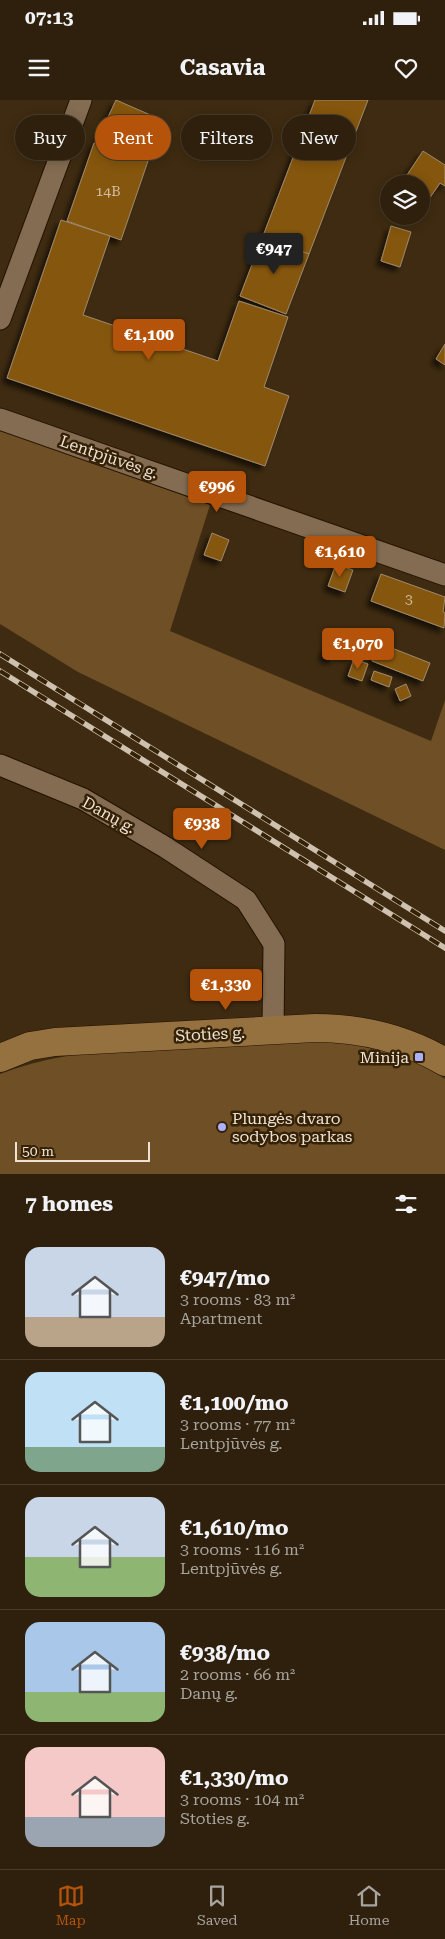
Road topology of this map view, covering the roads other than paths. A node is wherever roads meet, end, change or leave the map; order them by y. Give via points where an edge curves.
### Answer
1 (81, 100) edge
2 (0, 319) edge
3 (0, 419) edge
4 (445, 575) edge
5 (0, 765) edge
6 (273, 1030) junction
7 (0, 1058) edge
8 (445, 1062) edge

1 - 2 street
3 - 4 street, Lentpjūvės g.
5 - 6 street, Danų g. via 82,799 166,847 246,900 274,944
6 - 7 main road, Stoties g. via 55,1042 30,1046
6 - 8 main road, Stoties g. via 337,1028 376,1033 424,1050

